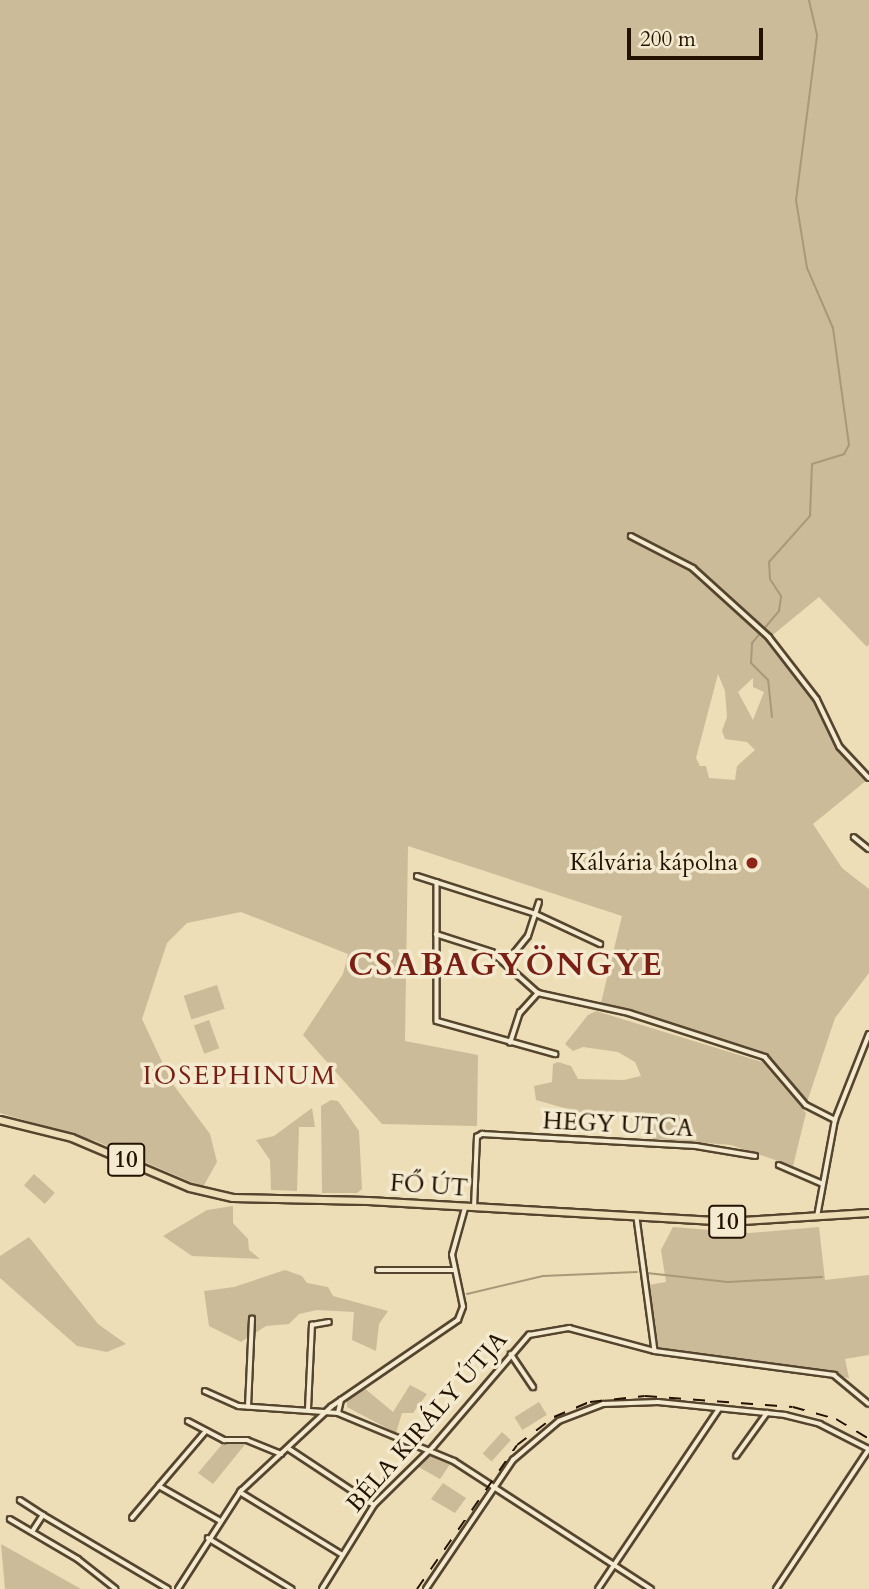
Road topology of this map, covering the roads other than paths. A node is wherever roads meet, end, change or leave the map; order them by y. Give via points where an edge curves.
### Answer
1 (631, 536) dead end
2 (869, 778) edge
3 (854, 837) dead end
4 (869, 849) edge
5 (417, 876) dead end
6 (437, 882) junction
7 (540, 903) dead end
8 (536, 914) junction
9 (436, 934) junction
10 (600, 944) dead end
11 (507, 962) junction
12 (538, 993) junction
13 (869, 1034) edge
14 (510, 1043) junction
15 (555, 1054) dead end
16 (0, 1120) edge
17 (835, 1120) junction
18 (755, 1156) dead end
19 (779, 1165) dead end
20 (821, 1183) junction
21 (465, 1208) junction
22 (474, 1208) junction
23 (869, 1213) edge
24 (637, 1216) junction
25 (817, 1219) junction
26 (378, 1270) dead end
27 (454, 1270) junction
28 (251, 1319) dead end
29 (329, 1322) dead end
30 (655, 1351) junction
31 (511, 1354) junction
32 (533, 1387) dead end
33 (205, 1391) dead end
34 (341, 1400) junction
35 (869, 1404) edge
36 (248, 1407) junction
37 (308, 1409) junction
38 (719, 1409) junction
39 (338, 1412) junction
40 (327, 1413) junction
41 (767, 1413) junction
42 (188, 1421) dead end
43 (206, 1431) junction
44 (288, 1448) junction
45 (869, 1449) edge
46 (428, 1450) junction
47 (281, 1454) junction
48 (736, 1456) dead end
49 (495, 1485) junction
50 (159, 1486) junction
51 (240, 1492) junction
52 (20, 1500) dead end
53 (374, 1505) junction
54 (43, 1514) junction
55 (132, 1518) dead end
56 (10, 1519) dead end
57 (219, 1520) junction
58 (32, 1532) junction
59 (208, 1538) junction
60 (341, 1554) junction
61 (613, 1565) junction
62 (180, 1588) edge
63 (116, 1589) edge
64 (168, 1589) edge
65 (292, 1589) edge
66 (322, 1589) edge
67 (426, 1589) edge
68 (598, 1589) edge
69 (651, 1589) edge
70 (776, 1589) edge

1 - 2 street via 693,568 769,637 821,706 840,747
3 - 4 street
5 - 6 street
6 - 8 street
6 - 9 street
7 - 8 street
8 - 10 street
8 - 11 street via 528,936
9 - 11 street via 492,952
9 - 14 street via 437,1021
11 - 12 street
12 - 14 street via 520,1013
12 - 17 street via 629,1013 765,1057 806,1105
13 - 17 street
14 - 15 street
16 - 21 main road, FŐ ÚT / 10 via 72,1138 213,1195
17 - 20 street
18 - 22 street, HEGY UTCA via 696,1146 479,1135
19 - 20 street
20 - 25 street
21 - 22 main road, FŐ ÚT / 10
21 - 27 street via 452,1255
22 - 24 main road, FŐ ÚT / 10
23 - 25 main road, FŐ ÚT / 10
24 - 25 main road, FŐ ÚT / 10 via 742,1222
24 - 30 street via 637,1247
26 - 27 street
27 - 34 street via 463,1307 458,1320
28 - 36 street
29 - 37 street via 312,1325
30 - 31 street, BÉLA KIRÁLY ÚTJA via 602,1334 560,1328 525,1337
30 - 35 street, BÉLA KIRÁLY ÚTJA via 834,1375
31 - 32 street
31 - 46 street, BÉLA KIRÁLY ÚTJA
33 - 36 street
34 - 39 street
34 - 40 street
36 - 37 street
37 - 40 street
38 - 41 street
38 - 49 street via 631,1402 578,1412 542,1435
38 - 61 street
39 - 40 street
39 - 46 street
40 - 44 street
41 - 45 street via 820,1424
41 - 48 street
42 - 43 street
43 - 47 street
43 - 50 street
44 - 47 street
44 - 53 street
45 - 70 street
46 - 49 street
46 - 53 street, BÉLA KIRÁLY ÚTJA
47 - 51 street
49 - 61 street
49 - 67 street
50 - 55 street
50 - 57 street
51 - 57 street
51 - 60 street
52 - 54 street
53 - 60 street, BÉLA KIRÁLY ÚTJA
54 - 58 street
54 - 64 street
56 - 58 street
57 - 59 street
58 - 63 street
59 - 62 street
59 - 65 street
60 - 66 street, BÉLA KIRÁLY ÚTJA
61 - 68 street
61 - 69 street

